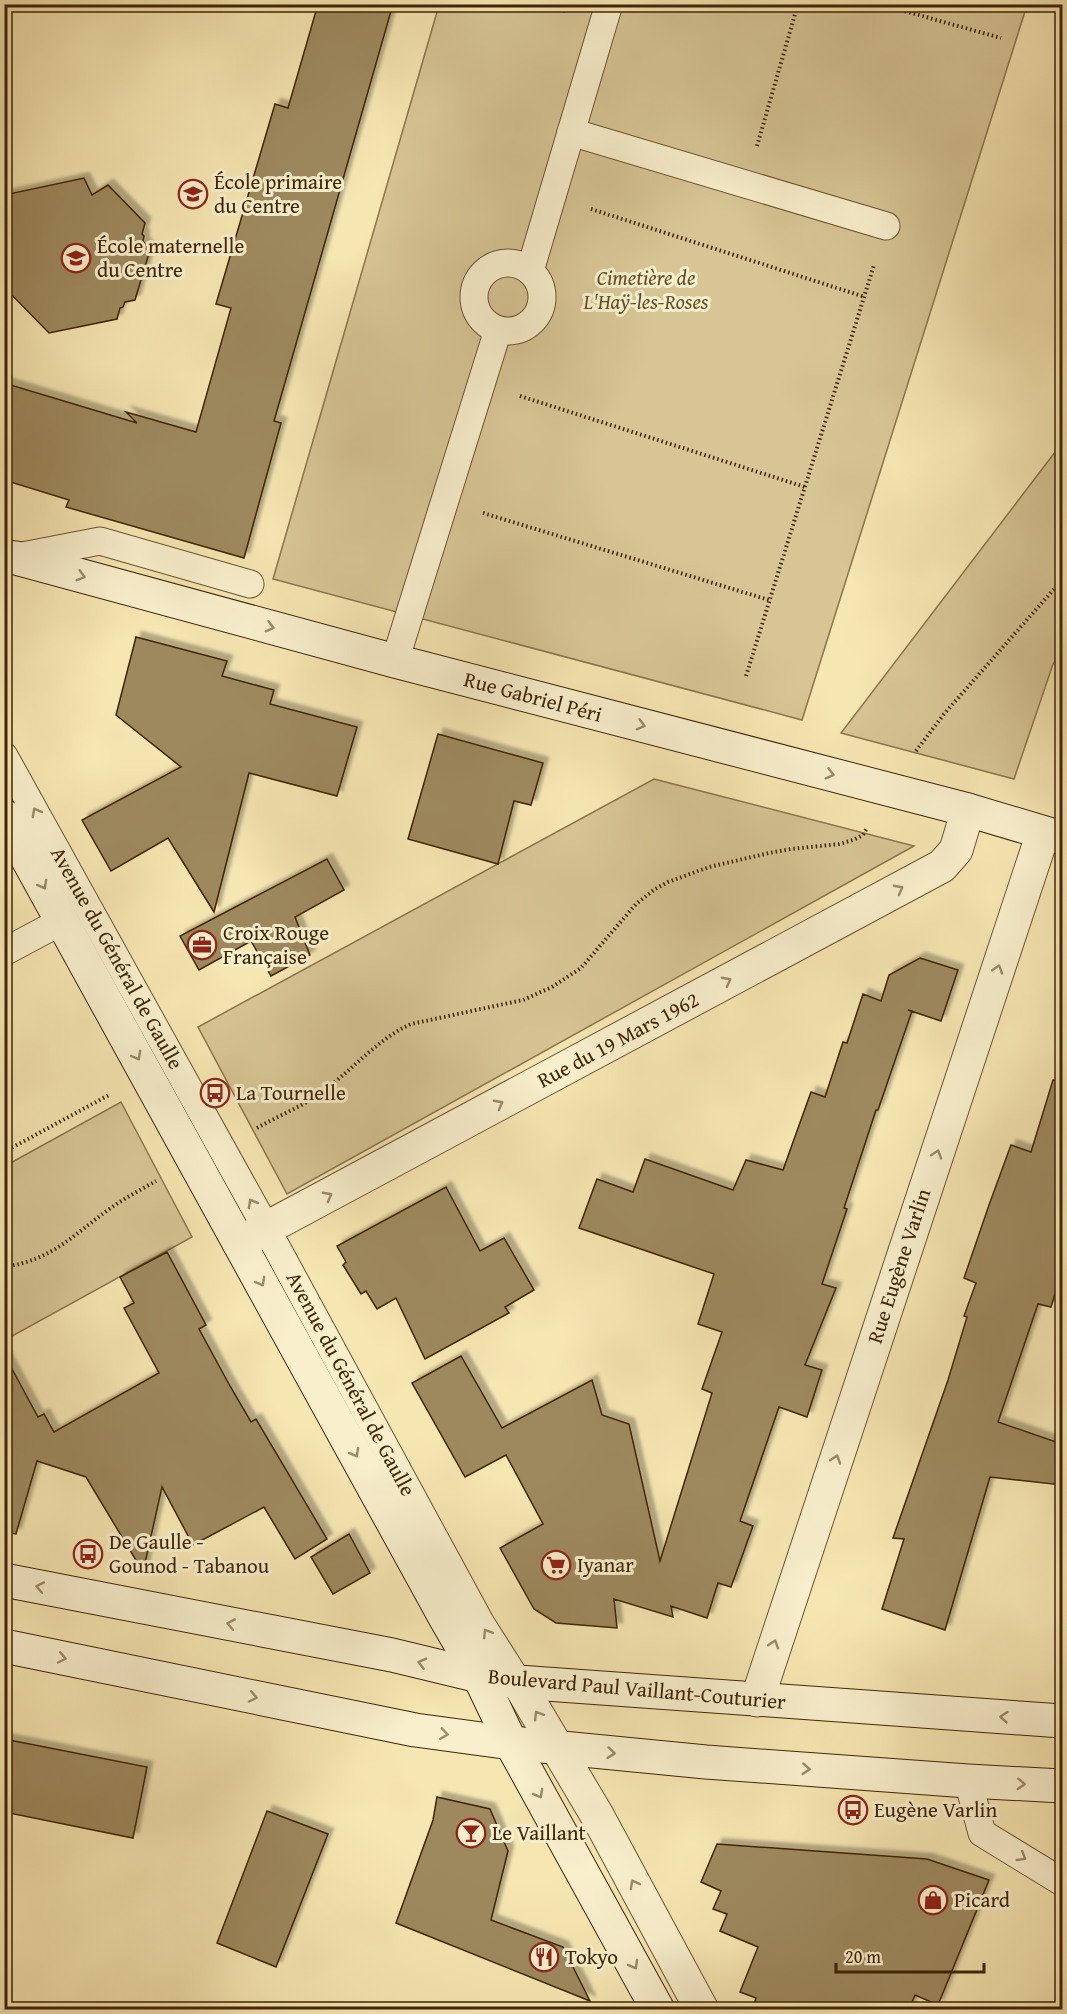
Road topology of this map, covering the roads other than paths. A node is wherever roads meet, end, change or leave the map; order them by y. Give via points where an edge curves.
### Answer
1 (609, 4) edge
2 (571, 132) junction
3 (886, 226) road end
4 (530, 271) junction
5 (498, 330) junction
6 (10, 557) edge
7 (250, 584) dead end
8 (395, 661) junction
9 (4, 756) edge
10 (968, 810) junction
11 (4, 816) edge
12 (1053, 836) edge
13 (62, 921) junction
14 (4, 952) edge
15 (253, 1236) junction
16 (4, 1580) edge
17 (4, 1646) edge
18 (479, 1676) junction
19 (518, 1682) junction
20 (757, 1700) junction
21 (1062, 1721) edge
22 (511, 1743) junction
23 (557, 1747) junction
24 (968, 1781) junction
25 (1062, 1786) edge
26 (1062, 1882) edge
27 (658, 2010) edge
28 (702, 2010) edge

1 - 2 lane
2 - 3 lane
2 - 4 lane
4 - 5 lane via 542,294 538,312 525,327
4 - 5 lane via 502,263 479,278 474,295 478,313
5 - 8 lane
6 - 7 lane via 100,541
6 -> 8 street, Rue Gabriel Péri
8 -> 10 street, Rue Gabriel Péri
15 -> 9 lane, Avenue du Général de Gaulle
10 - 12 street, Rue Gabriel Péri
15 -> 10 street, Rue du 19 Mars 1962 via 942,866 956,849
11 -> 13 street, Avenue du Général de Gaulle
20 -> 12 street, Rue Eugène Varlin
13 - 14 lane
13 -> 15 street, Avenue du Général de Gaulle via 147,1075
15 -> 18 street, Avenue du Général de Gaulle via 446,1619
19 -> 15 lane, Avenue du Général de Gaulle
18 -> 16 street, Boulevard Paul Vaillant-Couturier via 392,1655
17 -> 22 street via 415,1730
18 - 19 street, Boulevard Paul Vaillant-Couturier
18 - 22 street, Avenue du Général de Gaulle
19 - 20 street, Boulevard Paul Vaillant-Couturier
23 -> 19 street, Avenue du Général de Gaulle
21 -> 20 street, Boulevard Paul Vaillant-Couturier
22 - 23 street
22 -> 27 street, Avenue du Général de Gaulle
23 -> 24 street
28 -> 23 street, Avenue du Général de Gaulle
24 -> 25 street
24 -> 26 lane via 982,1833

